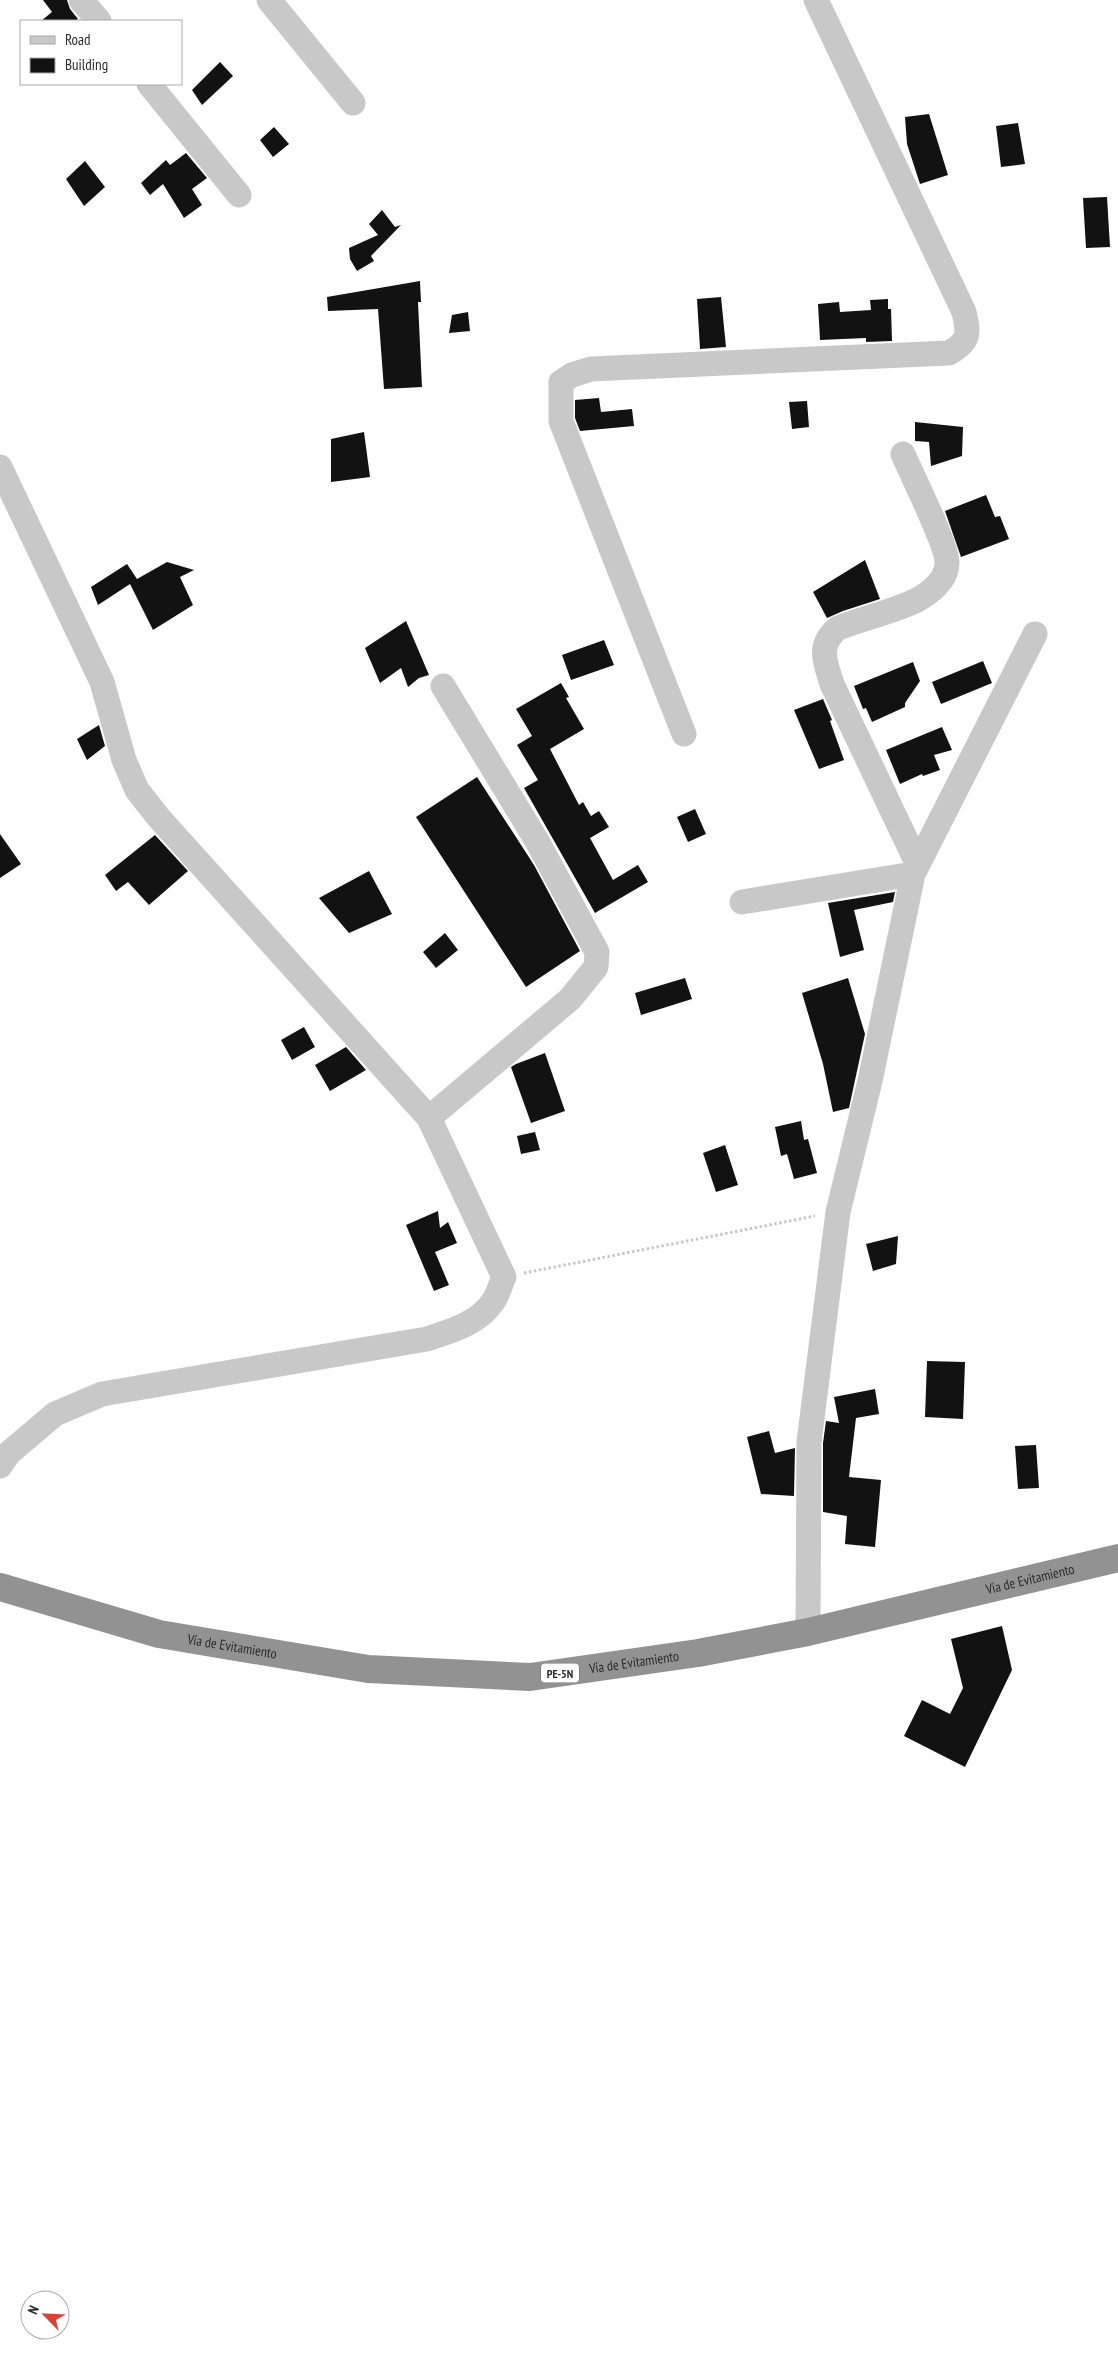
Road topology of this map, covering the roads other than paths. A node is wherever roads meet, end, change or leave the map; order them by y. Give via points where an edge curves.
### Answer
1 (82, 0) edge
2 (269, 0) edge
3 (816, 0) edge
4 (98, 20) edge
5 (150, 85) edge
6 (354, 103) dead end
7 (239, 196) dead end
8 (903, 454) dead end
9 (0, 467) edge
10 (1035, 634) dead end
11 (443, 686) dead end
12 (684, 734) dead end
13 (915, 868) junction
14 (742, 902) dead end
15 (429, 1118) junction
16 (0, 1466) edge
17 (1118, 1558) edge
18 (0, 1587) edge
19 (808, 1632) junction

1 - 4 street
2 - 6 street
3 - 12 street via 964,312 967,335 962,346 942,354 591,369 561,382 561,421
5 - 7 street
8 - 13 street via 942,545 947,563 942,580 916,600 838,628 829,635 824,648 832,684
9 - 15 street via 102,682 124,760 137,790
10 - 13 street
11 - 15 street via 537,841 597,952 596,967 570,999
13 - 14 street
13 - 19 street via 870,1081 838,1212 808,1442
15 - 16 street via 504,1277 493,1302 476,1319 427,1339 102,1394 55,1414 9,1453
17 - 19 highway, Vía de Evitamiento / PE-5N
18 - 19 highway, Vía de Evitamiento / PE-5N via 159,1634 368,1669 530,1677 698,1653

